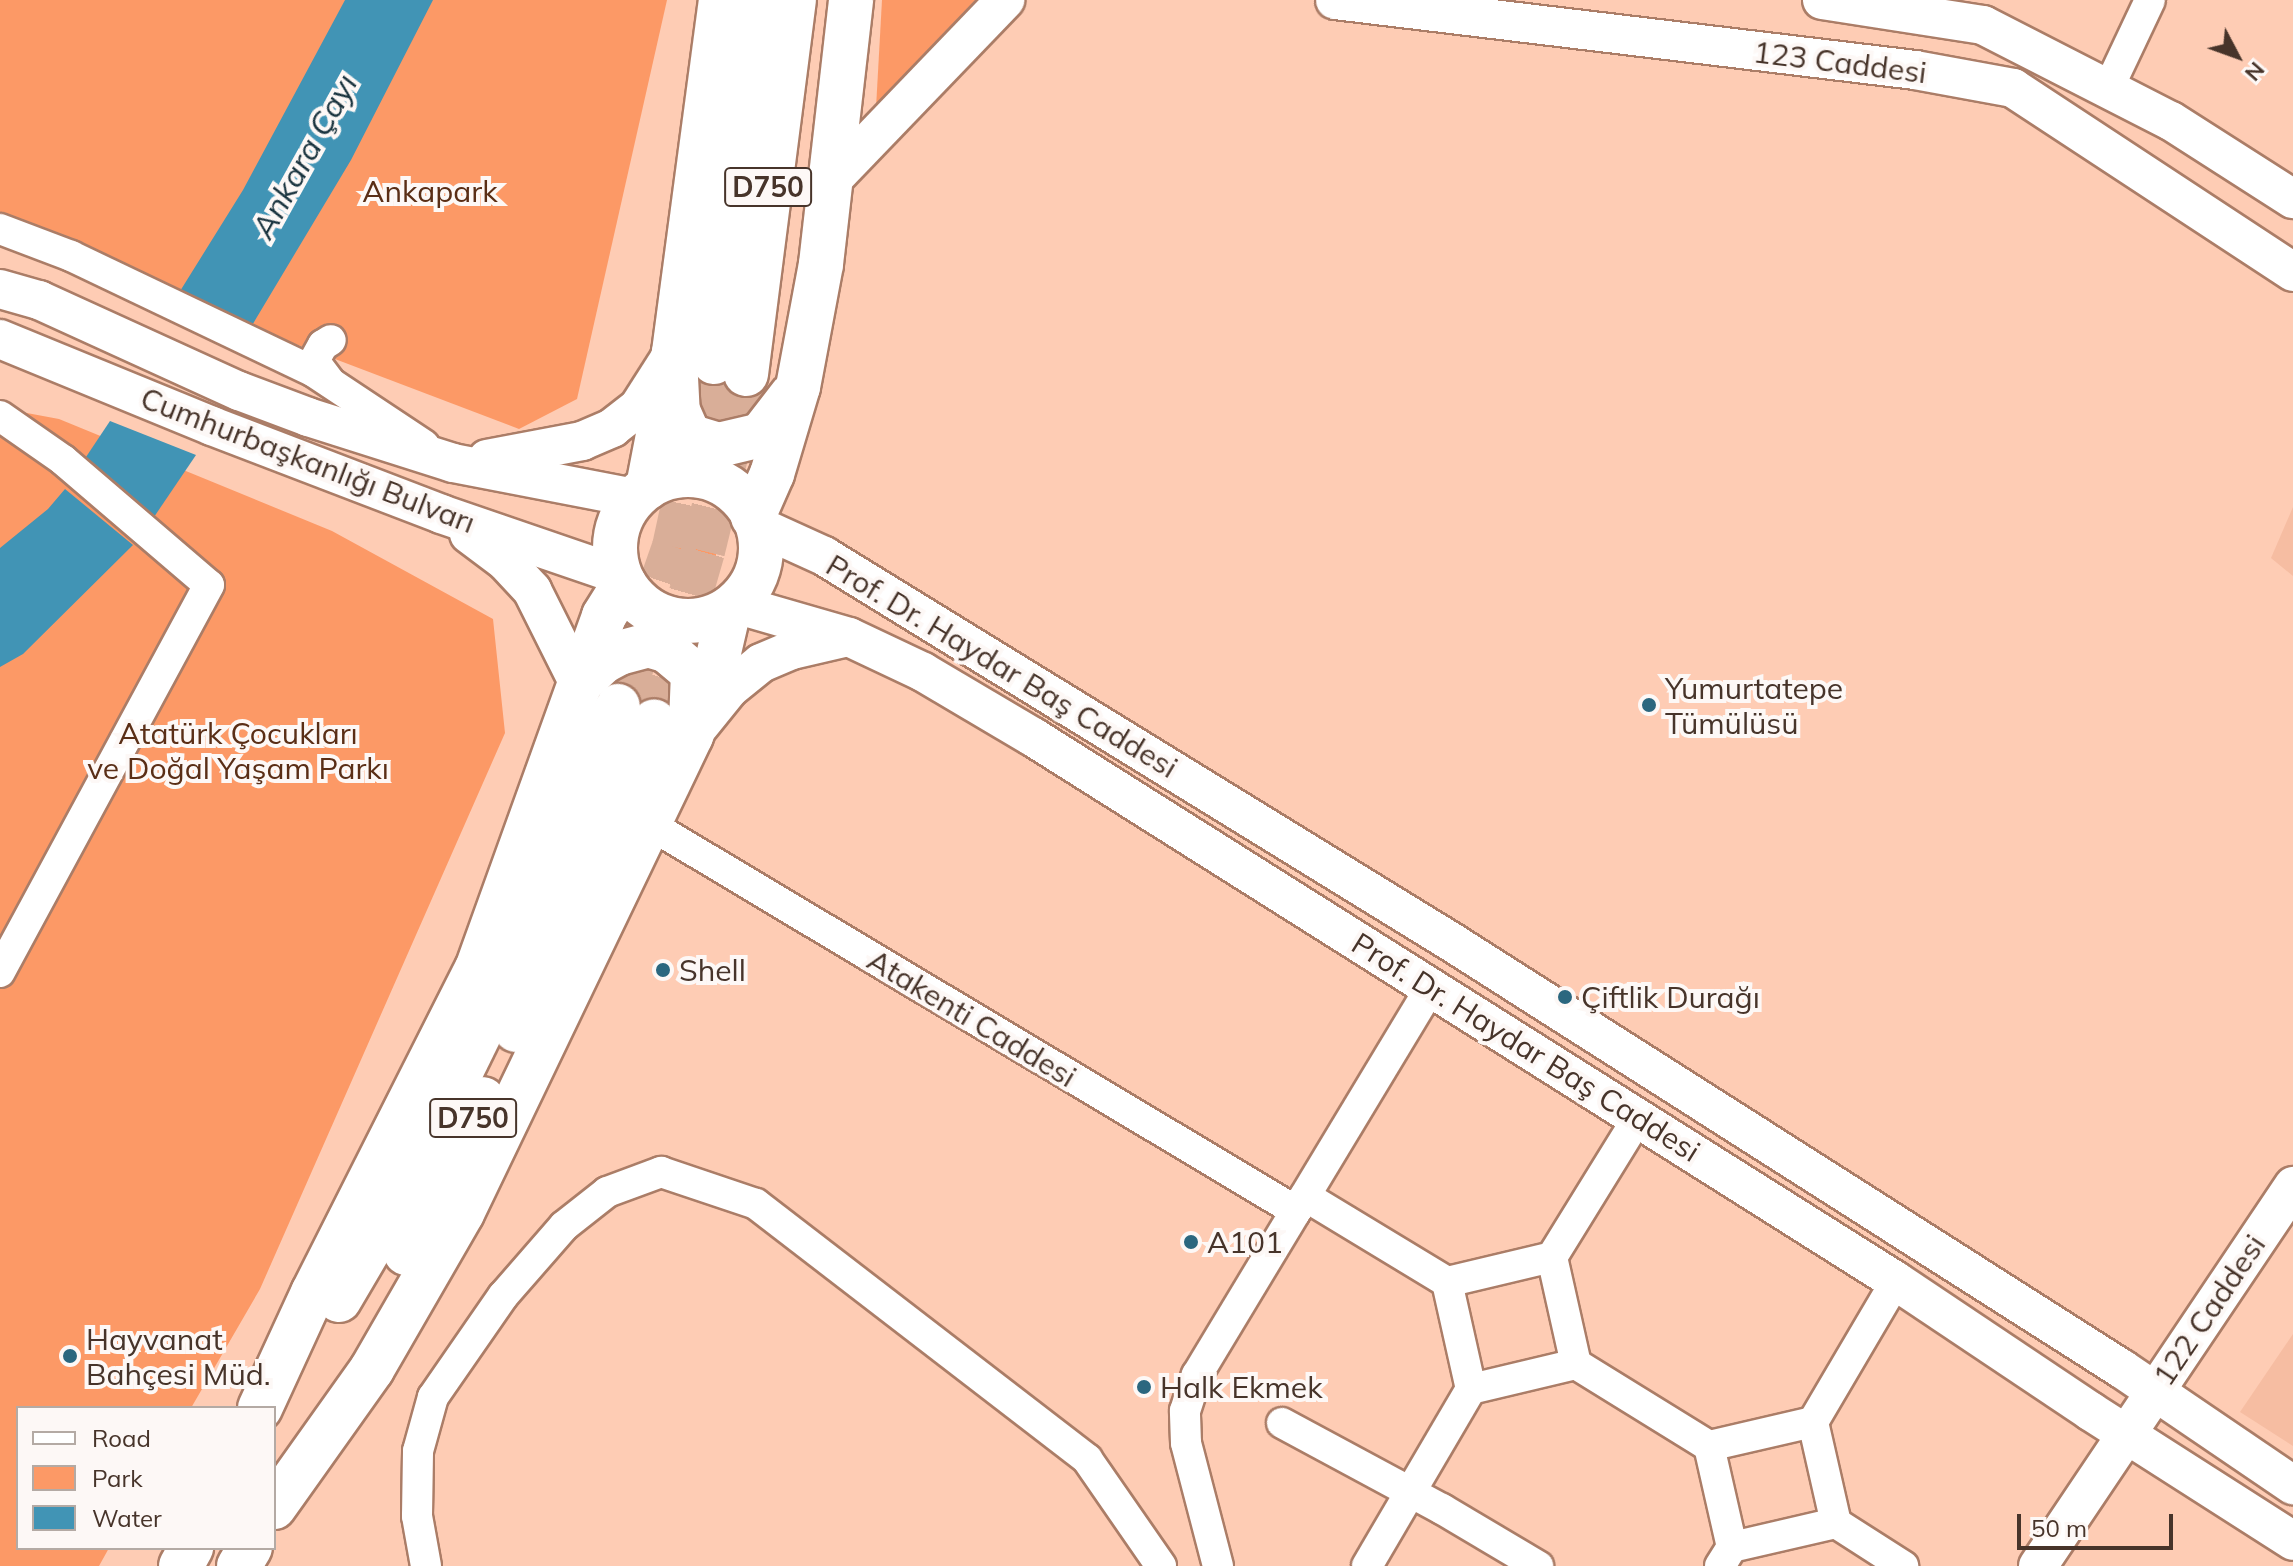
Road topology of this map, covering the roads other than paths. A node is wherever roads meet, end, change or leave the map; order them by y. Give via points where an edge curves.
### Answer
1 (721, 0) edge
2 (759, 0) edge
3 (794, 0) edge
4 (851, 0) edge
5 (1005, 0) edge
6 (1335, 0) edge
7 (1822, 0) edge
8 (2150, 0) edge
9 (1962, 10) edge
10 (2108, 89) junction
11 (832, 180) junction
12 (2293, 199) edge
13 (0, 229) edge
14 (2293, 272) edge
15 (0, 289) edge
16 (0, 339) edge
17 (331, 340) dead end
18 (711, 363) junction
19 (331, 384) junction
20 (798, 387) junction
21 (0, 416) edge
22 (454, 463) junction
23 (641, 492) junction
24 (441, 514) junction
25 (756, 522) junction
26 (622, 579) junction
27 (732, 606) junction
28 (849, 637) junction
29 (579, 684) junction
30 (654, 721) junction
31 (649, 824) junction
32 (0, 972) edge
33 (1431, 987) junction
34 (1638, 1118) junction
35 (2293, 1186) edge
36 (1300, 1204) junction
37 (1552, 1257) junction
38 (1896, 1281) junction
39 (1447, 1282) junction
40 (1576, 1364) junction
41 (1471, 1389) junction
42 (2154, 1391) junction
43 (261, 1406) edge
44 (275, 1406) edge
45 (1813, 1422) junction
46 (1282, 1423) dead end
47 (2125, 1433) junction
48 (1709, 1446) junction
49 (2293, 1485) edge
50 (1412, 1493) junction
51 (276, 1503) edge
52 (276, 1504) edge
53 (1836, 1523) junction
54 (2293, 1541) edge
55 (1726, 1556) edge
56 (426, 1566) edge
57 (1161, 1566) edge
58 (1218, 1566) edge
59 (1367, 1566) edge
60 (1538, 1566) edge
61 (1903, 1566) edge
62 (2038, 1566) edge

1 - 18 highway
2 - 18 highway, D750
3 - 18 highway, D750
4 - 11 highway
5 - 11 main road
6 - 14 main road, 123 Caddesi via 1915,70 2013,88
7 - 9 main road, 123 Caddesi
8 - 10 street
9 - 10 main road, 123 Caddesi
10 - 12 main road, 123 Caddesi via 2171,121
11 - 20 highway
13 - 19 street via 71,256
15 - 22 main road, Cumhurbaşkanlığı Bulvarı via 39,300 239,391
16 - 24 main road, Cumhurbaşkanlığı Bulvarı
17 - 19 street via 314,361
18 - 20 highway via 678,411 689,436 719,445 761,435
18 - 22 main road via 612,428 582,441
18 - 23 highway
19 - 22 street
20 - 25 highway
21 - 32 street via 63,460 209,585
22 - 23 main road, Cumhurbaşkanlığı Bulvarı
23 - 25 highway via 668,477 713,479 733,490
23 - 26 highway via 618,526 615,550
24 - 26 main road, Cumhurbaşkanlığı Bulvarı
24 - 29 main road via 505,561 532,590
25 - 27 highway via 761,549 757,572
25 - 42 main road, Prof. Dr. Haydar Baş Caddesi via 824,556 1413,918
26 - 27 highway via 646,609 666,618 687,622
26 - 29 highway
27 - 28 main road, Prof. Dr. Haydar Baş Caddesi
27 - 30 highway via 713,678
28 - 30 main road via 761,663 729,689
28 - 33 main road, Prof. Dr. Haydar Baş Caddesi via 923,672 1033,737
29 - 30 highway via 619,653 648,645 666,650 693,673
29 - 43 highway via 477,969
30 - 31 highway
30 - 44 highway, D750 via 506,980 399,1198
30 - 51 highway, D750 via 515,1034
31 - 36 street, Atakenti Caddesi
31 - 52 highway via 462,1213 372,1369
33 - 34 main road, Prof. Dr. Haydar Baş Caddesi
33 - 36 street
34 - 37 street
34 - 38 main road, Prof. Dr. Haydar Baş Caddesi
35 - 42 main road, 122 Caddesi
36 - 39 street, Atakenti Caddesi
36 - 58 street via 1197,1375 1185,1411 1186,1443
37 - 39 street
37 - 40 street
38 - 45 street
38 - 47 main road, Prof. Dr. Haydar Baş Caddesi
39 - 41 street
40 - 41 street
40 - 48 street
41 - 50 street
42 - 47 main road, 122 Caddesi
42 - 49 main road, Prof. Dr. Haydar Baş Caddesi
45 - 48 street
45 - 53 street
46 - 50 street
47 - 54 main road, Prof. Dr. Haydar Baş Caddesi
47 - 62 main road, 122 Caddesi
48 - 55 street
50 - 59 street
50 - 60 street
53 - 55 street
53 - 61 street
56 - 57 street via 417,1516 418,1451 433,1397 503,1296 564,1226 607,1192 661,1172 756,1204 1087,1459

